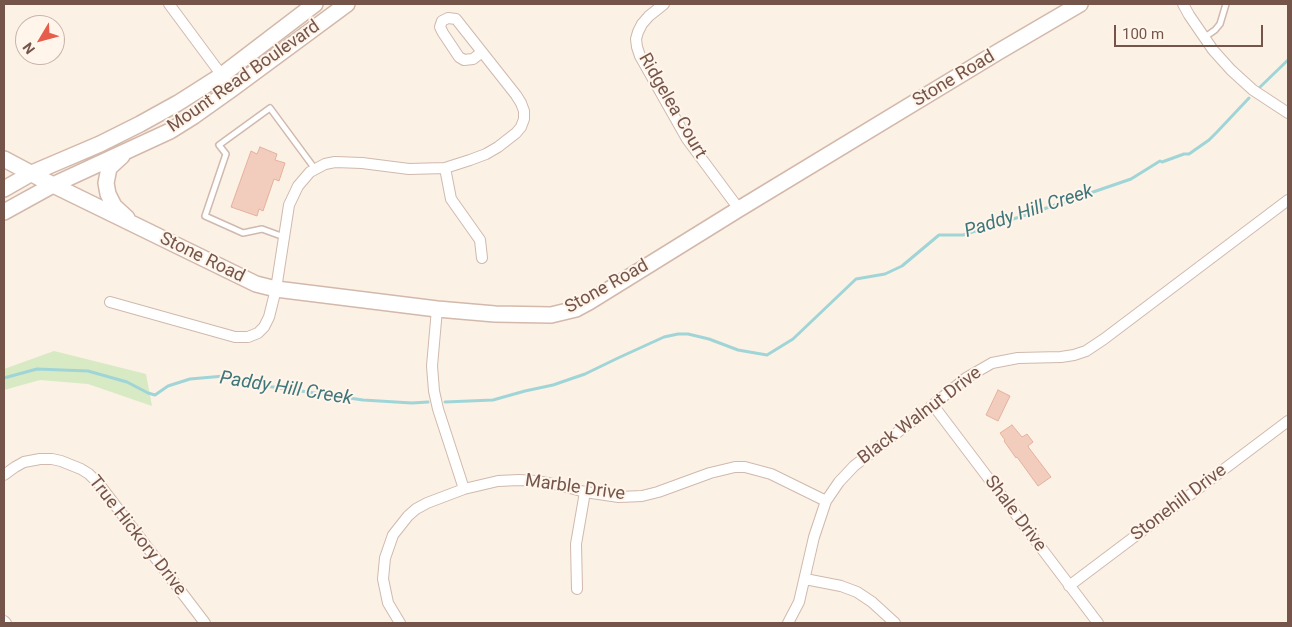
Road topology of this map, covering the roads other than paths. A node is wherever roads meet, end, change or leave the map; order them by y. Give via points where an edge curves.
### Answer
1 (168, 4) edge
2 (315, 4) edge
3 (347, 4) edge
4 (664, 4) edge
5 (1080, 4) edge
6 (1183, 4) edge
7 (1226, 4) edge
8 (1204, 37) junction
9 (482, 52) dead end
10 (222, 75) junction
11 (232, 89) junction
12 (1288, 113) edge
13 (128, 150) junction
14 (4, 159) edge
15 (445, 168) junction
16 (315, 169) junction
17 (32, 173) junction
18 (53, 185) junction
19 (4, 189) edge
20 (1288, 200) edge
21 (739, 209) junction
22 (4, 212) edge
23 (133, 224) junction
24 (284, 237) junction
25 (482, 258) dead end
26 (276, 289) junction
27 (110, 302) dead end
28 (437, 309) junction
29 (933, 405) junction
30 (1288, 421) edge
31 (4, 475) edge
32 (464, 489) junction
33 (585, 492) junction
34 (826, 502) junction
35 (805, 579) junction
36 (1070, 586) junction
37 (577, 589) dead end
38 (205, 623) edge
39 (400, 623) edge
40 (788, 623) edge
41 (896, 623) edge
42 (1098, 623) edge

1 - 10 street
2 - 10 street, Mount Read Boulevard
3 - 11 street, Mount Read Boulevard
4 - 21 street, Ridgelea Court via 649,16 638,32 636,39 640,56 687,139
5 - 21 street, Stone Road
6 - 8 street
7 - 8 lane via 1220,24
8 - 12 street via 1231,70 1253,90
9 - 15 street via 521,103 524,119 516,133 498,147
10 - 11 street
10 - 17 street, Mount Read Boulevard via 140,124
11 - 13 street, Mount Read Boulevard via 194,116
13 - 18 street, Mount Read Boulevard
13 - 23 street via 109,168 106,183 114,206
14 - 17 street, Stone Road
15 - 16 street via 421,170 346,162 325,164
15 - 25 street via 451,199 480,240
16 - 24 street via 304,178 292,196
16 - 24 lane via 270,108 219,145 226,154 205,216 244,233 262,229
17 - 18 street, Stone Road
17 - 19 street, Mount Read Boulevard
18 - 22 street, Mount Read Boulevard
18 - 23 street, Stone Road
20 - 29 street, Black Walnut Drive via 1086,351 1061,357 1018,358 992,363 966,378
21 - 28 street, Stone Road via 576,309 539,316
23 - 26 street, Stone Road via 256,284
24 - 26 street
26 - 27 street via 264,327 248,338
26 - 28 street, Stone Road
28 - 32 street via 432,366 434,390
29 - 34 street, Black Walnut Drive via 854,466
29 - 36 street, Shale Drive
30 - 36 street, Stonehill Drive
31 - 38 street, True Hickory Drive via 24,462 40,459 62,461 90,474
32 - 33 street, Marble Drive via 519,480
32 - 39 street, Marble Drive via 416,509 393,535 385,558 383,579 388,603
33 - 34 street, Marble Drive via 619,497 642,496 735,467 771,474
33 - 37 street via 576,544
34 - 35 street, Black Walnut Drive
35 - 40 street, Black Walnut Drive via 799,602
35 - 41 street via 857,592
36 - 42 street, Shale Drive

